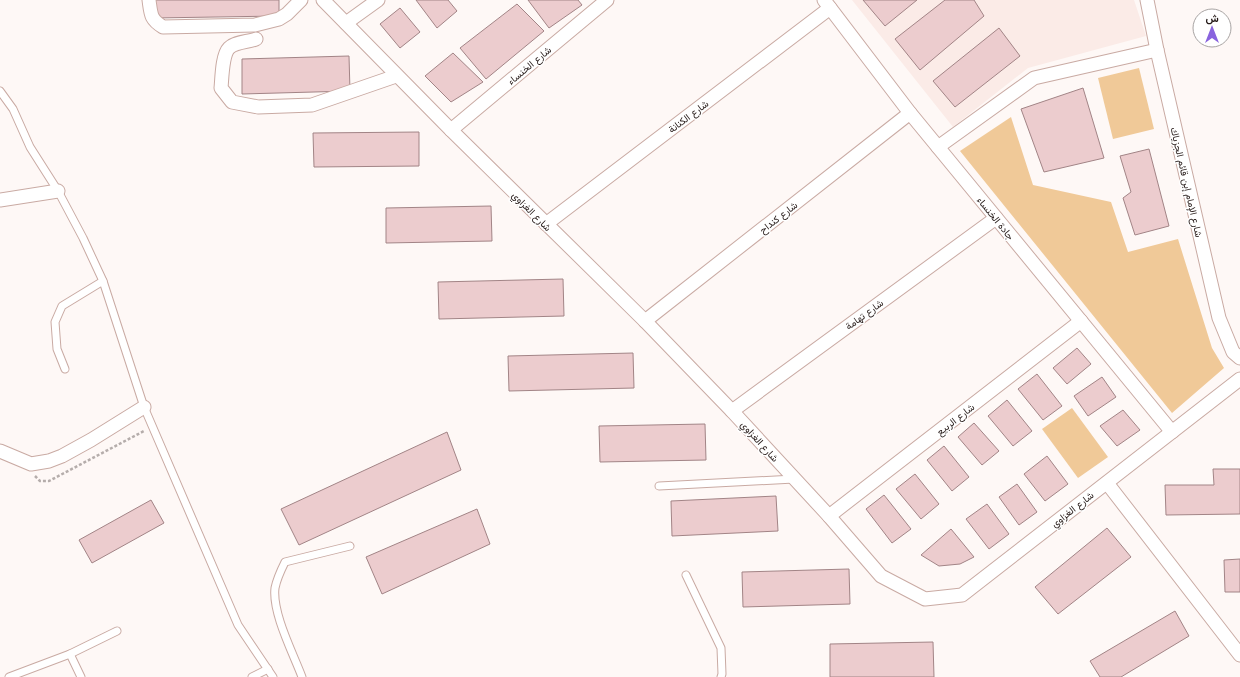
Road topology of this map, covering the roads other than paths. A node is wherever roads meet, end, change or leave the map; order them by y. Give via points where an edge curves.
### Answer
1 (149, 0) edge
2 (301, 0) edge
3 (324, 0) edge
4 (378, 0) edge
5 (607, 0) edge
6 (1147, 0) edge
7 (827, 4) edge
8 (346, 23) junction
9 (256, 39) dead end
10 (1156, 50) junction
11 (396, 76) junction
12 (0, 91) edge
13 (910, 113) junction
14 (451, 130) junction
15 (938, 147) junction
16 (58, 190) junction
17 (0, 200) edge
18 (996, 218) junction
19 (546, 224) junction
20 (103, 281) junction
21 (645, 321) junction
22 (1081, 321) junction
23 (1240, 358) edge
24 (65, 369) dead end
25 (1240, 379) edge
26 (144, 407) junction
27 (732, 411) junction
28 (1172, 432) junction
29 (0, 452) edge
30 (794, 479) junction
31 (1107, 483) junction
32 (659, 486) dead end
33 (829, 516) junction
34 (350, 546) dead end
35 (686, 575) dead end
36 (117, 631) dead end
37 (70, 654) junction
38 (1240, 655) edge
39 (268, 669) junction
40 (9, 677) edge
41 (81, 677) edge
42 (252, 677) edge
43 (274, 677) edge
44 (302, 677) edge
45 (721, 677) edge

1 - 2 street via 154,22 162,27 255,25 279,19
3 - 8 street, شارع الغزاوي
4 - 8 street
5 - 14 street, شارع الخنساء
6 - 10 street, شارع الإمام إبن قائم الجزياك
7 - 13 street, جادة الخنساء
7 - 19 street, شارع الكنانة
8 - 11 street, شارع الغزاوي
9 - 11 street via 234,45 228,49 224,57 222,88 232,102 258,107 312,105
10 - 15 street via 1034,78
10 - 23 street, شارع الإمام إبن قائم الجزياك via 1220,318 1233,352
11 - 14 street, شارع الغزاوي
12 - 16 lane via 13,109 30,148
13 - 15 street, جادة الخنساء
13 - 21 street, شارع كنداح
14 - 19 street, شارع الغزاوي
15 - 18 street, جادة الخنساء
16 - 17 street
16 - 20 lane
18 - 22 street, جادة الخنساء
18 - 27 street, شارع تهامة
19 - 21 street, شارع الغزاوي
20 - 24 lane via 62,306 55,322 57,349
20 - 26 lane
21 - 27 street, شارع الغزاوي
22 - 28 street, جادة الخنساء
22 - 33 street, شارع الربيع
25 - 28 street, شارع الغزاوي
26 - 29 street via 91,440 49,461 31,464
26 - 39 lane via 238,625
27 - 30 street, شارع الغزاوي
28 - 31 street, شارع الغزاوي
30 - 32 lane
30 - 33 street, شارع الغزاوي
31 - 33 street, شارع الغزاوي via 962,595 925,599 881,576
31 - 38 street
34 - 44 lane via 285,562 279,574 275,589 278,617
35 - 45 lane via 721,648
36 - 37 lane
37 - 40 lane
37 - 41 lane
39 - 42 lane
39 - 43 lane

